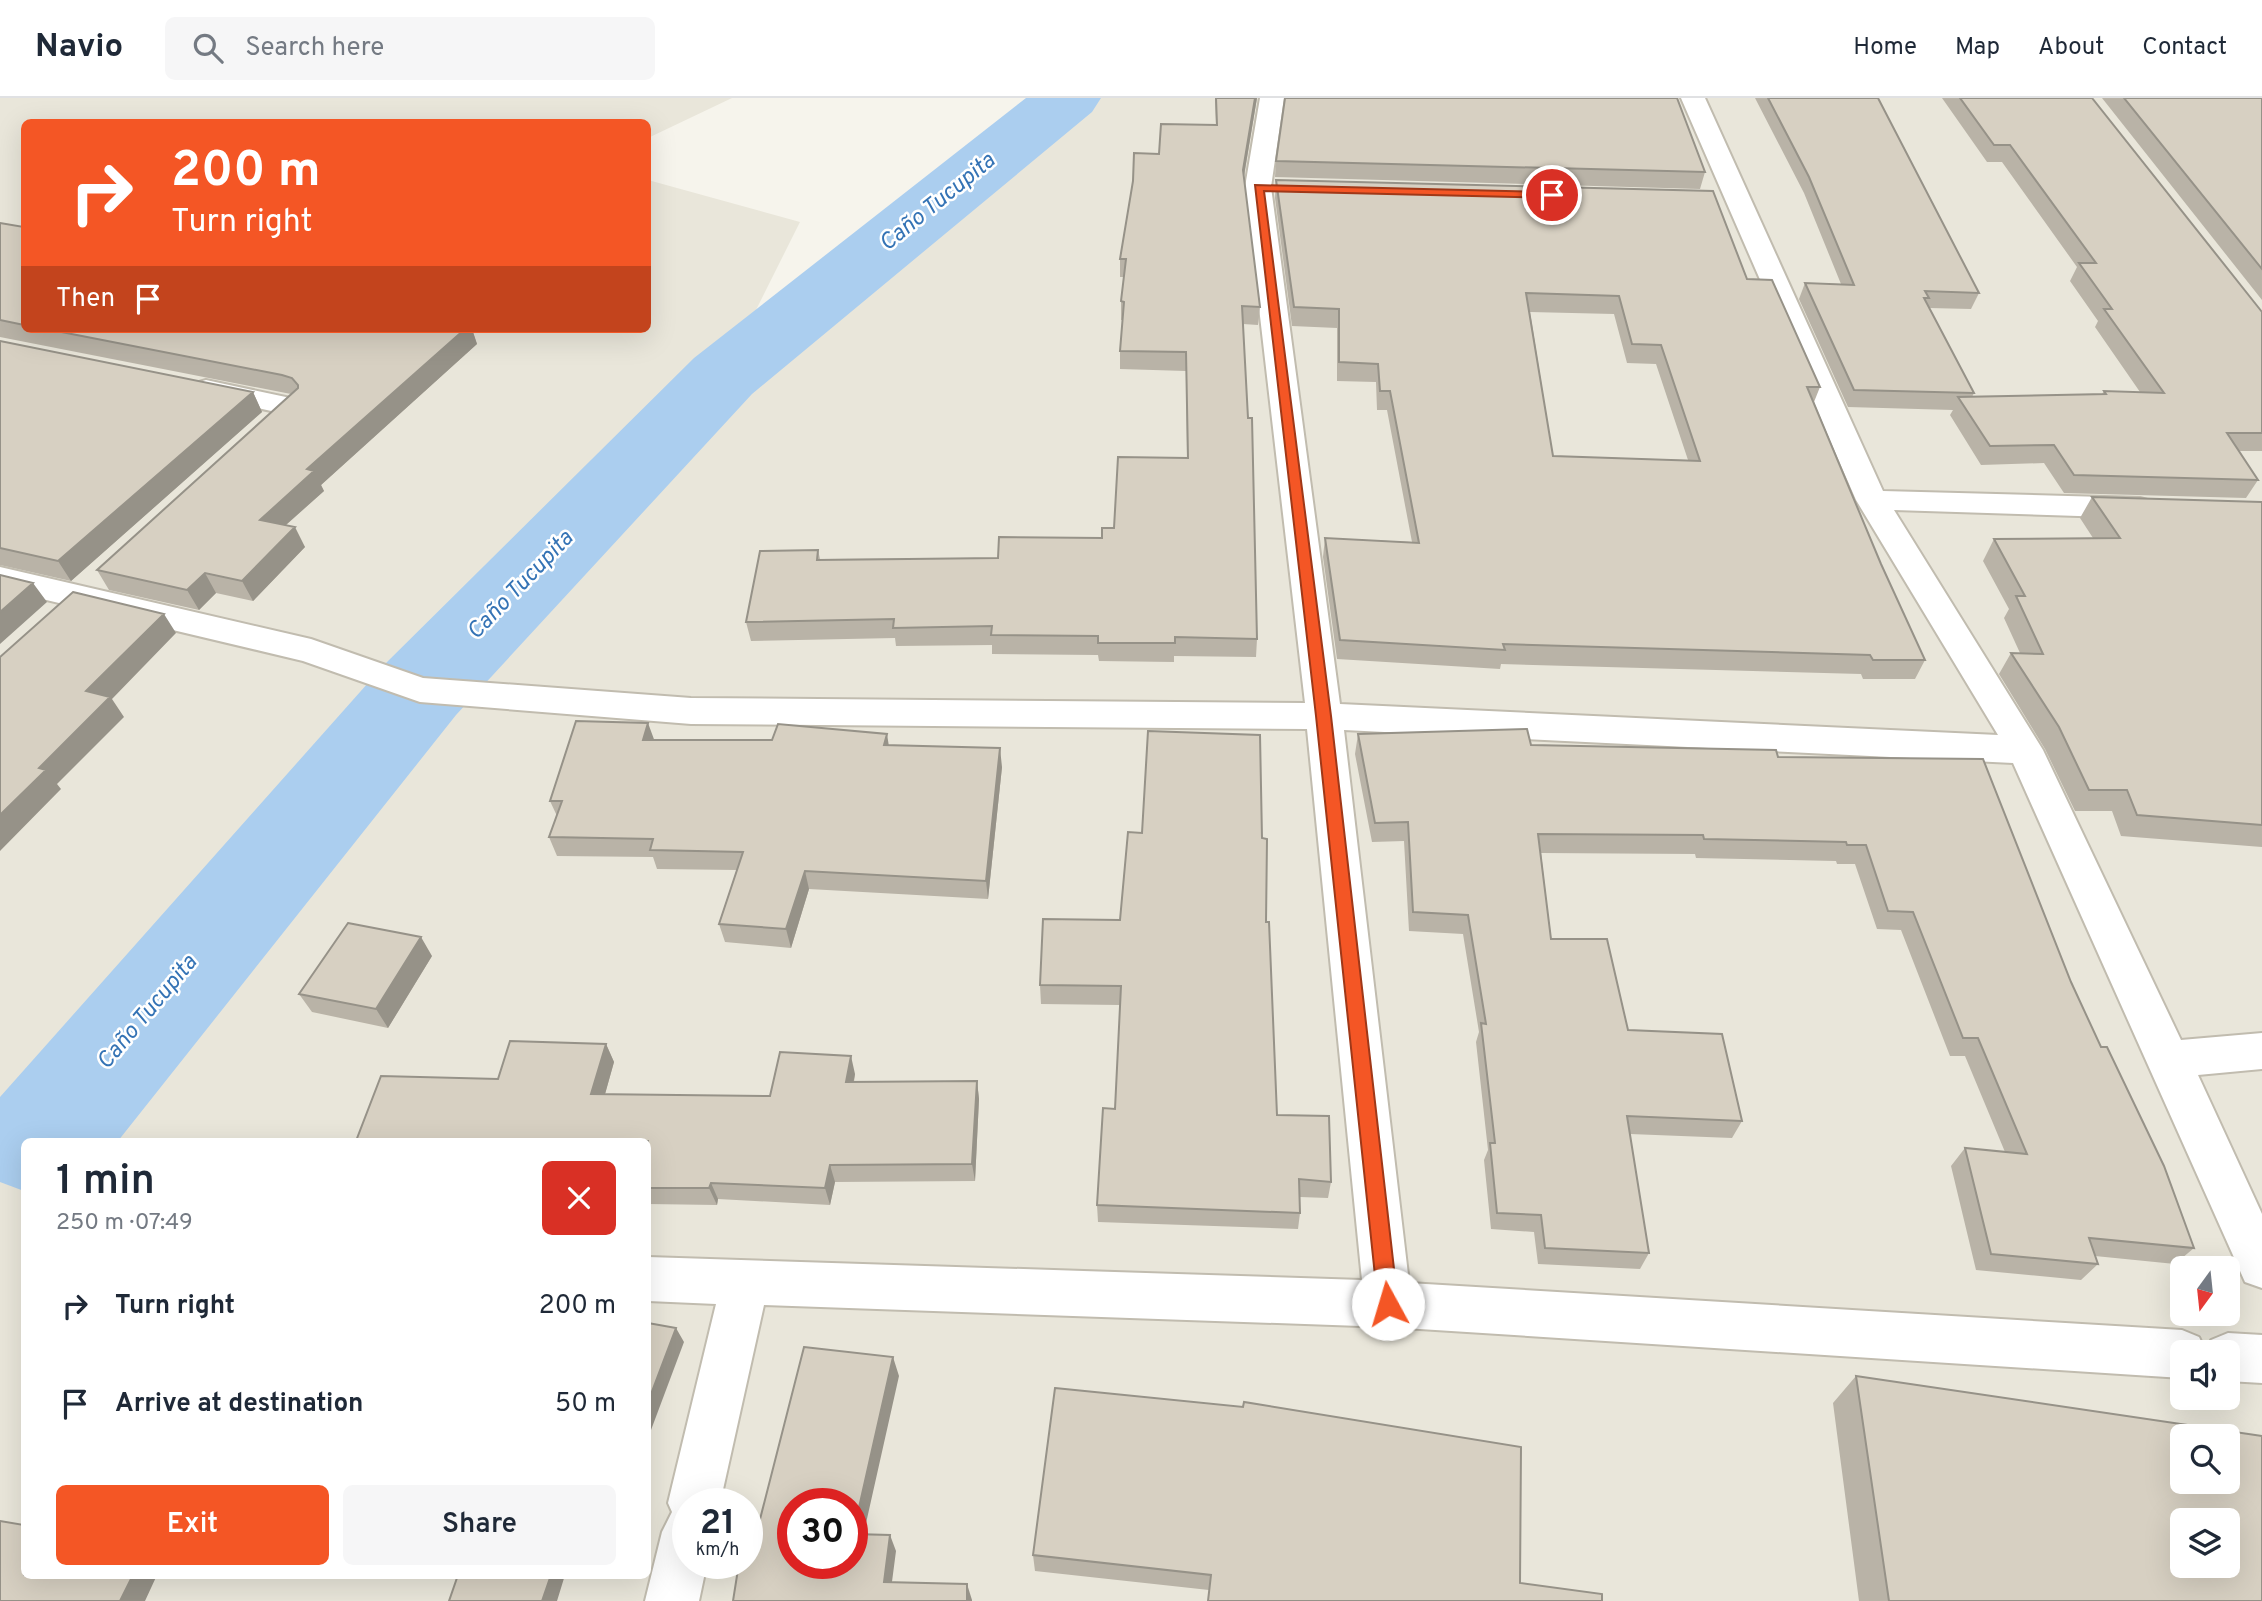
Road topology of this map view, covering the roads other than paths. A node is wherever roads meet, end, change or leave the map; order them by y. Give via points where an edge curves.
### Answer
1 (1272, 98) edge
2 (1693, 98) edge
3 (184, 384) edge
4 (260, 433) edge
5 (1872, 500) junction
6 (2165, 509) edge
7 (108, 571) edge
8 (0, 578) edge
9 (77, 598) junction
10 (48, 624) edge
11 (1324, 716) junction
12 (2025, 750) junction
13 (2262, 1051) edge
14 (2169, 1059) junction
15 (2262, 1266) edge
16 (651, 1279) edge
17 (745, 1282) junction
18 (1388, 1304) junction
19 (2170, 1353) edge
20 (2240, 1358) edge
21 (2262, 1359) edge
22 (697, 1488) edge
23 (677, 1579) edge
24 (672, 1601) edge

1 - 11 street via 1272,188
2 - 5 street via 1725,200
3 - 4 street via 290,406
5 - 6 street
5 - 12 street
7 - 9 street
8 - 9 street
9 - 10 street
9 - 11 street via 311,651 420,690 691,710
11 - 12 street
11 - 18 street
12 - 14 street
13 - 14 street
14 - 15 street
16 - 17 street
17 - 18 street
17 - 22 street
18 - 19 street
20 - 21 street
23 - 24 street

